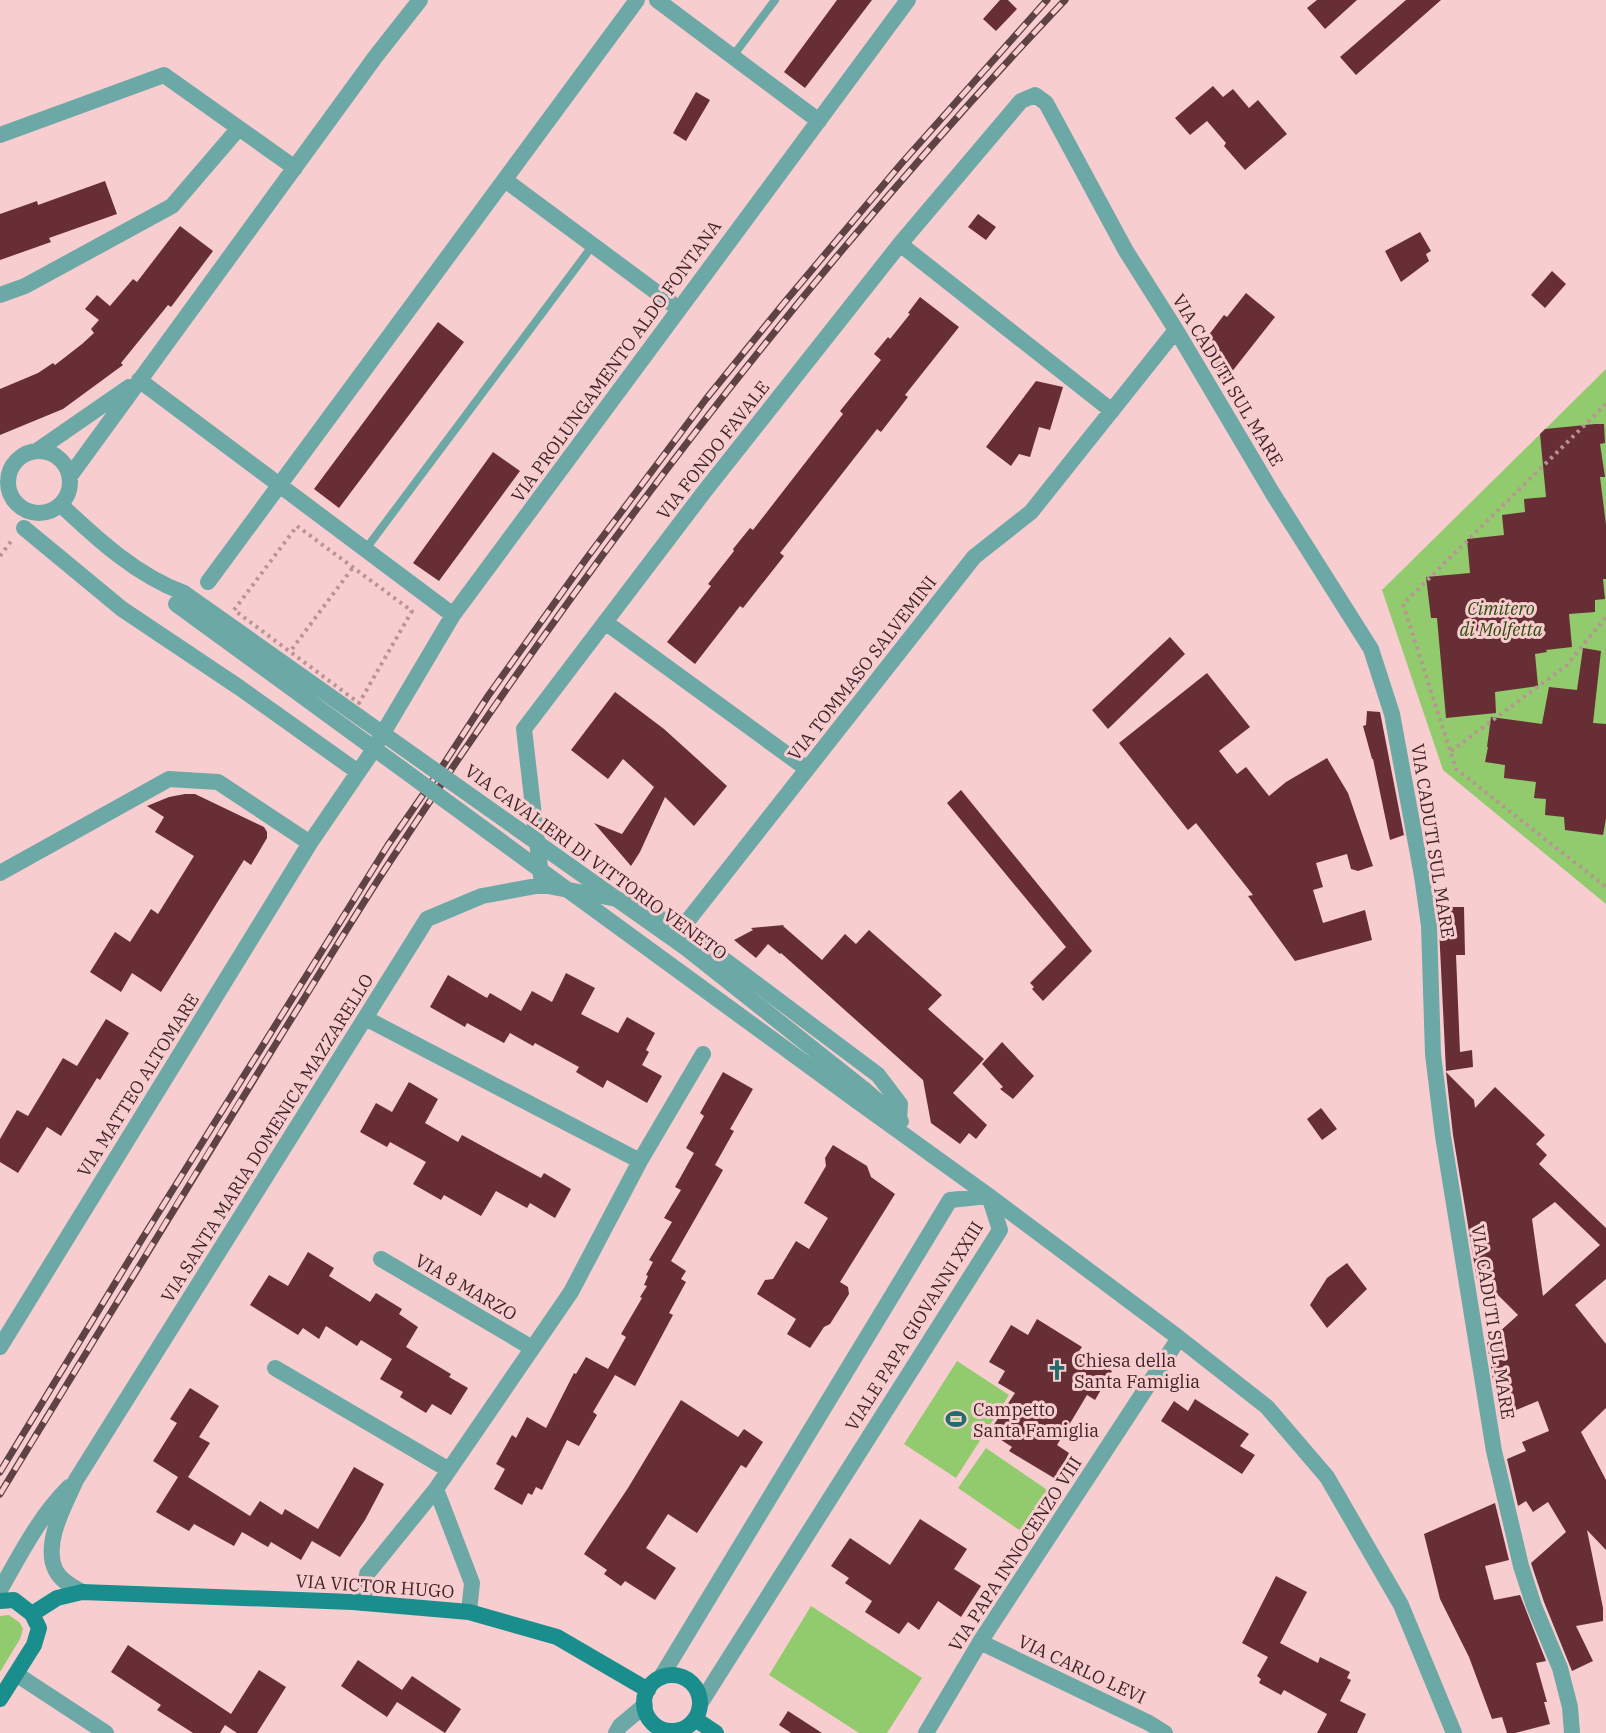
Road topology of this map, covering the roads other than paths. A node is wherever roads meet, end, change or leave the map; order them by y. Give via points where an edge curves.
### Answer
1 (420, 0) edge
2 (637, 0) edge
3 (657, 0) edge
4 (775, 0) edge
5 (908, 0) edge
6 (733, 56) junction
7 (1046, 103) joint
8 (819, 120) junction
9 (239, 128) junction
10 (0, 135) edge
11 (295, 168) junction
12 (505, 180) junction
13 (900, 243) junction
14 (593, 245) junction
15 (0, 294) edge
16 (679, 309) junction
17 (1176, 330) junction
18 (139, 380) junction
19 (1112, 411) junction
20 (38, 450) junction
21 (6, 467) edge
22 (70, 476) junction
23 (279, 486) junction
24 (61, 505) junction
25 (24, 528) dead end
26 (365, 550) junction
27 (208, 582) dead end
28 (180, 598) junction
29 (453, 615) junction
30 (606, 622) junction
31 (370, 755) joint
32 (807, 769) junction
33 (358, 772) junction
34 (310, 843) junction
35 (0, 873) edge
36 (542, 885) junction
37 (682, 928) junction
38 (365, 1018) junction
39 (703, 1054) dead end
40 (861, 1096) junction
41 (899, 1119) junction
42 (640, 1161) junction
43 (989, 1196) junction
44 (381, 1259) dead end
45 (1179, 1338) junction
46 (0, 1347) edge
47 (532, 1348) junction
48 (275, 1368) dead end
49 (449, 1470) junction
50 (76, 1480) junction
51 (436, 1489) junction
52 (0, 1590) edge
53 (82, 1592) junction
54 (0, 1601) edge
55 (363, 1603) junction
56 (469, 1612) junction
57 (32, 1614) junction
58 (980, 1642) junction
59 (16, 1674) junction
60 (661, 1677) junction
61 (646, 1698) junction
62 (0, 1699) edge
63 (697, 1712) junction
64 (678, 1731) edge
65 (106, 1733) edge
66 (616, 1733) edge
67 (716, 1733) edge
68 (926, 1733) edge
69 (1165, 1733) edge
70 (1454, 1733) edge
71 (1572, 1733) edge

1 - 11 street
2 - 12 street
3 - 6 street
4 - 6 lane
5 - 8 street, VIA PROLUNGAMENTO ALDO FONTANA
6 - 8 street
7 - 13 street, VIA FONDO FAVALE via 1035,96 1020,101
7 - 17 street, VIA CADUTI SUL MARE via 1126,251
8 - 16 street, VIA PROLUNGAMENTO ALDO FONTANA
9 - 10 street via 164,75
9 - 11 street
9 - 15 street via 172,206 24,286
11 - 18 street
12 - 14 street
12 - 23 street
13 - 19 street
13 - 30 street, VIA FONDO FAVALE
14 - 16 street
14 - 26 lane
16 - 29 street, VIA PROLUNGAMENTO ALDO FONTANA
17 - 19 street, VIA TOMMASO SALVEMINI
17 - 71 street, VIA CADUTI SUL MARE via 1371,649 1392,714 1428,916 1433,1054 1441,1124 1494,1451 1521,1566 1560,1668
18 - 20 street
18 - 22 street
18 - 23 street
19 - 32 street, VIA TOMMASO SALVEMINI via 1031,512 974,557
20 - 21 street
20 - 22 street via 57,456
21 - 24 street via 13,499 22,508 42,513
22 - 24 street via 69,492
23 - 26 street
23 - 27 street
24 - 28 street, VIA CAVALIERI DI VITTORIO VENETO via 99,541
25 - 33 street via 122,609
26 - 29 street
28 - 40 street, VIA CAVALIERI DI VITTORIO VENETO, bridge
28 - 40 street, VIA CAVALIERI DI VITTORIO VENETO, bridge via 686,948
29 - 31 street, VIA PROLUNGAMENTO ALDO FONTANA
30 - 32 street
30 - 36 street, VIA FONDO FAVALE via 524,729
31 - 33 street, VIA MATTEO ALTOMARE
32 - 37 street, VIA TOMMASO SALVEMINI
33 - 34 street, VIA MATTEO ALTOMARE
34 - 35 street via 218,782 169,779
34 - 46 street, VIA MATTEO ALTOMARE
36 - 37 street via 617,899
36 - 38 street, VIA SANTA MARIA DOMENICA MAZZARELLO via 482,896 427,918
37 - 41 street via 878,1075 900,1104
38 - 42 street
38 - 50 street, VIA SANTA MARIA DOMENICA MAZZARELLO
39 - 42 street
40 - 41 street, VIA CAVALIERI DI VITTORIO VENETO
40 - 43 street, VIA CAVALIERI DI VITTORIO VENETO
41 - 43 street, VIA CAVALIERI DI VITTORIO VENETO
42 - 47 street via 571,1292
43 - 45 street, VIA CAVALIERI DI VITTORIO VENETO
43 - 60 street, VIALE PAPA GIOVANNI XXIII via 950,1200
43 - 63 street, VIALE PAPA GIOVANNI XXIII via 1000,1230
44 - 47 street, VIA 8 MARZO
45 - 58 street, VIA PAPA INNOCENZO VIII
45 - 70 street, VIA CAVALIERI DI VITTORIO VENETO via 1267,1407 1327,1477 1401,1605
47 - 49 street
48 - 49 street
49 - 51 street
50 - 52 street, VIA SANTA MARIA DOMENICA MAZZARELLO via 33,1530
50 - 53 street, VIA SANTA MARIA DOMENICA MAZZARELLO via 54,1530 52,1550 56,1571
51 - 55 street via 368,1574
51 - 56 street via 472,1583
53 - 55 main road, VIA VICTOR HUGO
53 - 57 main road via 57,1598
54 - 57 main road via 14,1600
55 - 56 main road, VIA VICTOR HUGO
56 - 61 main road, VIA VICTOR HUGO via 557,1637
57 - 59 main road via 39,1628 34,1645
58 - 68 street, VIA PAPA INNOCENZO VIII
58 - 69 street, VIA CARLO LEVI
59 - 62 main road
59 - 65 street
60 - 61 main road, VIALE PAPA GIOVANNI XXIII via 653,1682
60 - 63 main road via 688,1680 699,1695
61 - 64 main road, VIALE PAPA GIOVANNI XXIII via 646,1713 656,1725
61 - 66 street, VIALE PAPA GIOVANNI XXIII
63 - 64 main road, VIALE PAPA GIOVANNI XXIII
63 - 67 main road

